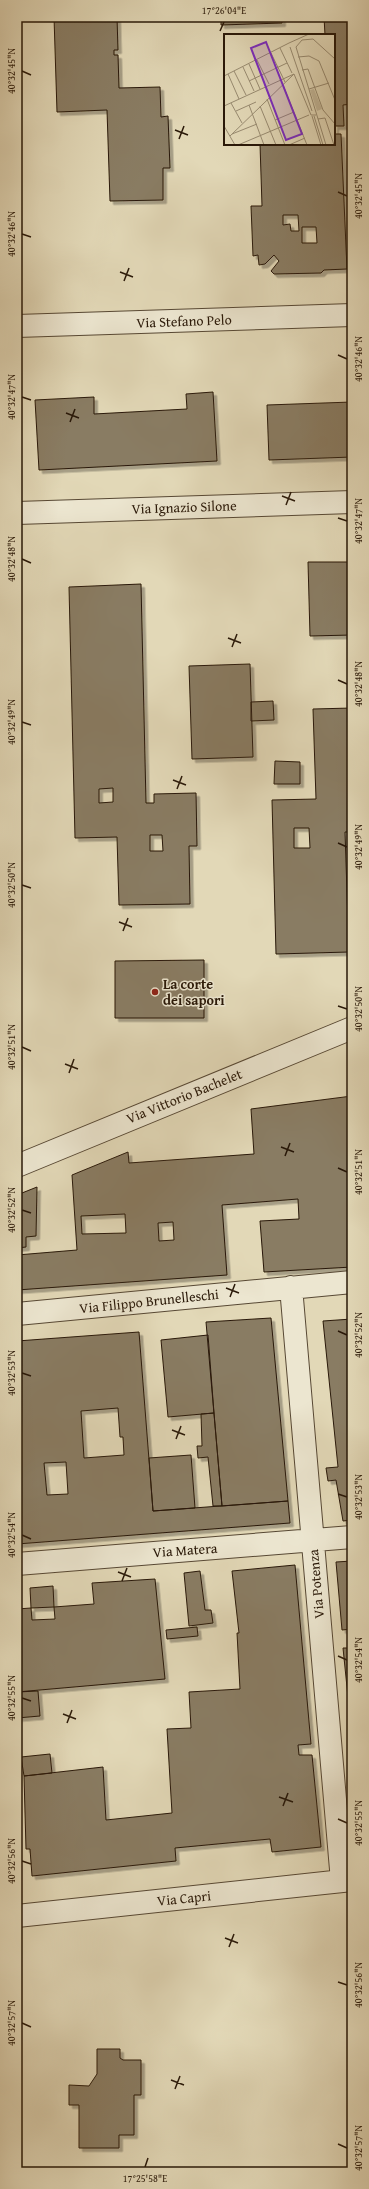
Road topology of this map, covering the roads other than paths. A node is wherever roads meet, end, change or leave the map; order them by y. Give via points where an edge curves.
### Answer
1 (352, 315) edge
2 (17, 326) edge
3 (352, 502) edge
4 (17, 512) edge
5 (352, 1028) edge
6 (17, 1166) edge
7 (352, 1282) edge
8 (290, 1287) junction
9 (17, 1314) edge
10 (352, 1537) edge
11 (312, 1540) junction
12 (17, 1564) edge
13 (347, 1880) edge
14 (17, 1916) edge

1 - 2 street, Via Stefano Pelo
3 - 4 street, Via Ignazio Silone
5 - 6 street, Via Vittorio Bachelet
7 - 8 street, Via Filippo Brunelleschi
8 - 9 street, Via Filippo Brunelleschi
8 - 11 street, Via Potenza
10 - 11 street, Via Matera
11 - 12 street, Via Matera
11 - 13 street, Via Potenza
13 - 14 street, Via Capri

